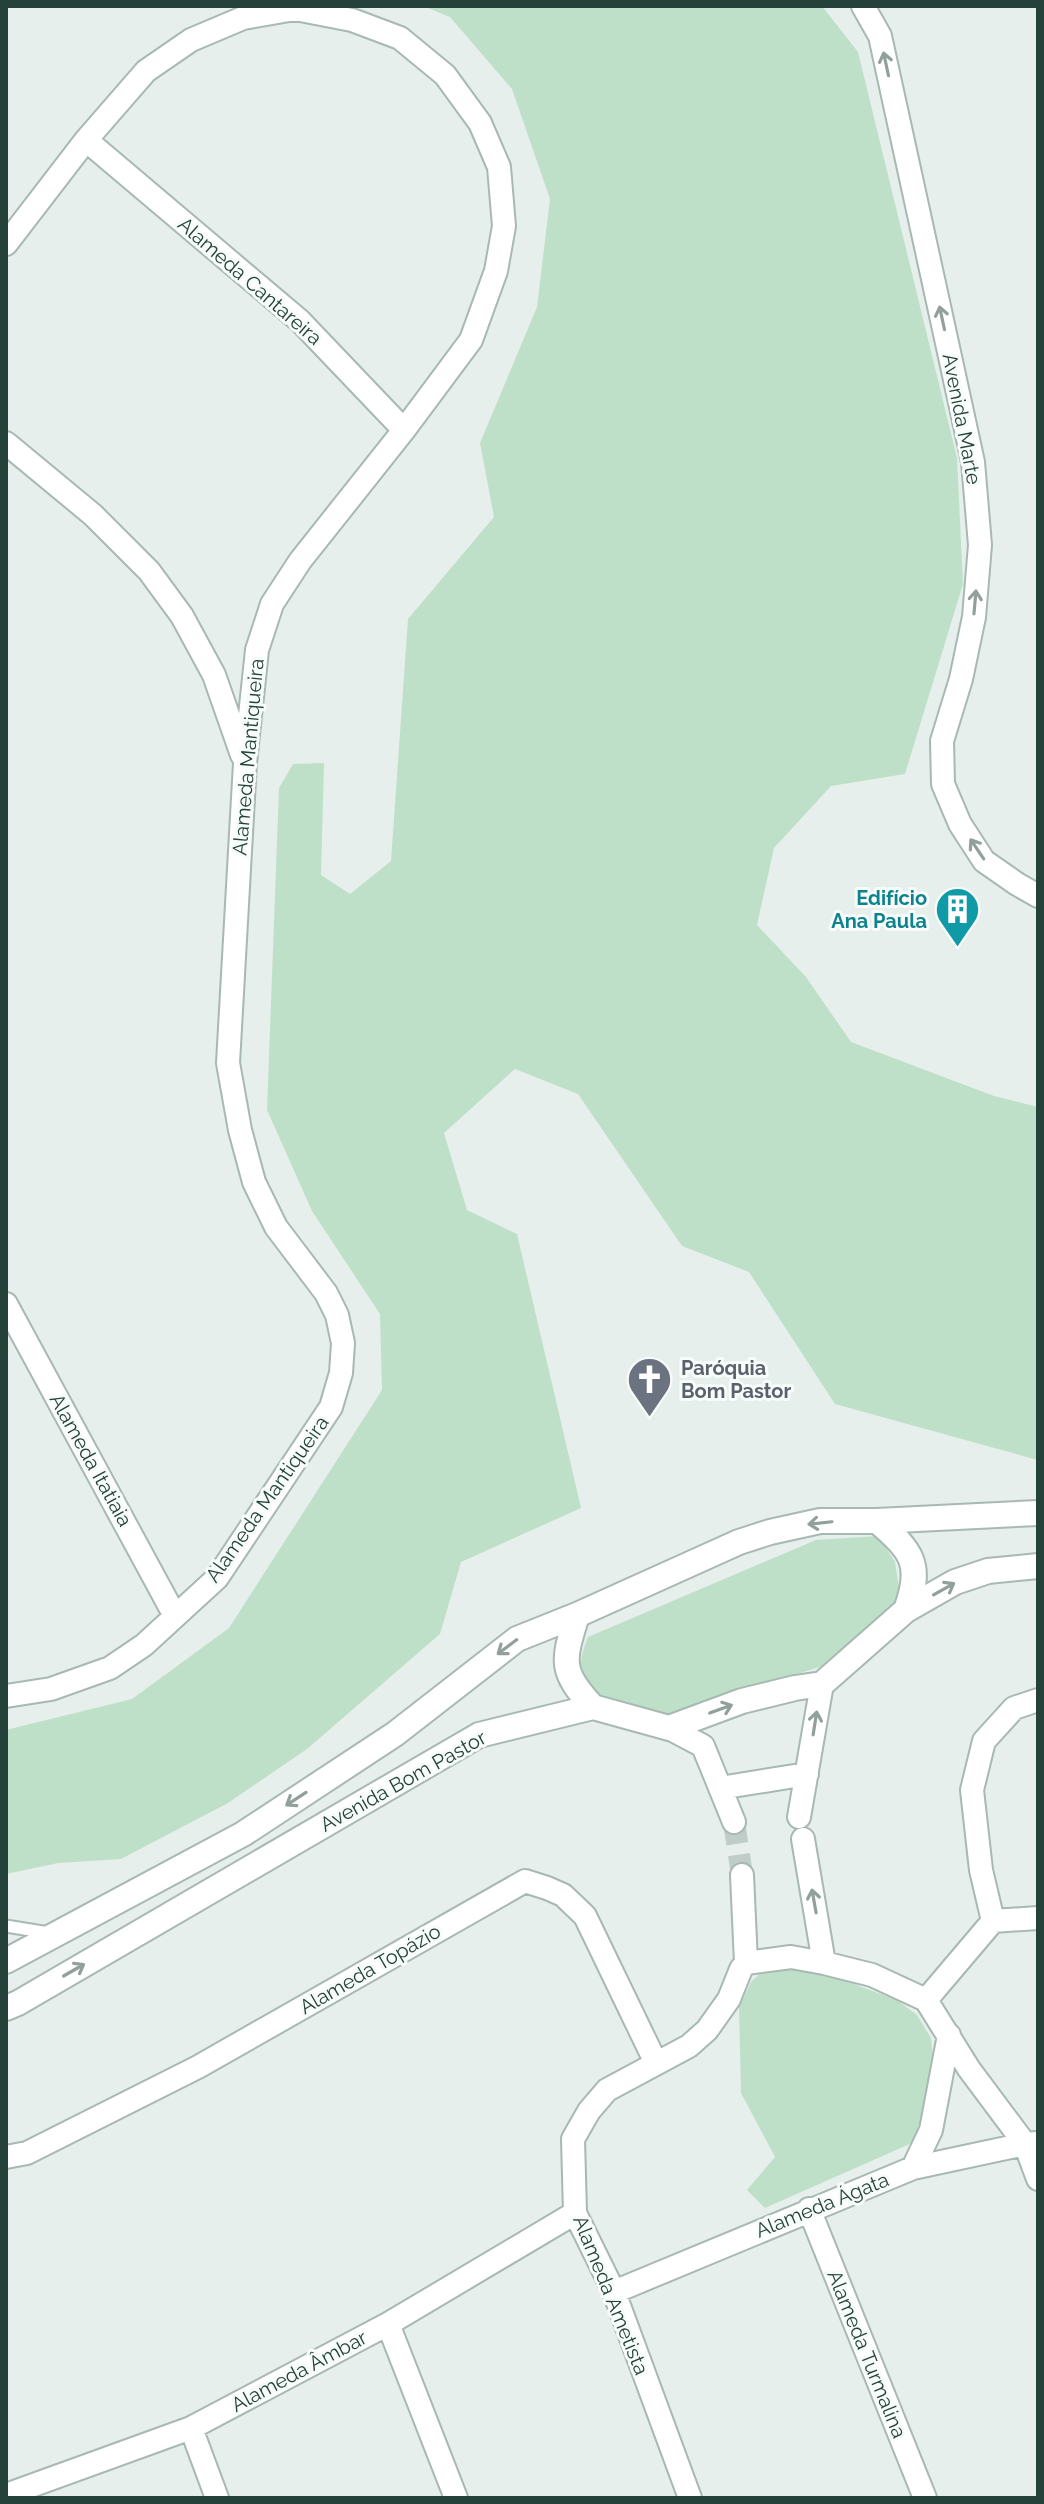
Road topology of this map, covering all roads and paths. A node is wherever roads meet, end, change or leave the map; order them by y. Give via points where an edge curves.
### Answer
1 (863, 6) edge
2 (86, 140) junction
3 (6, 244) edge
4 (404, 430) junction
5 (6, 443) edge
6 (245, 763) junction
7 (1038, 896) edge
8 (6, 1304) edge
9 (1038, 1513) edge
10 (877, 1521) junction
11 (1038, 1566) edge
12 (906, 1610) junction
13 (577, 1615) junction
14 (175, 1616) junction
15 (822, 1684) junction
16 (6, 1696) edge
17 (1038, 1700) edge
18 (593, 1707) junction
19 (669, 1728) junction
20 (807, 1774) junction
21 (720, 1788) junction
22 (799, 1817) dead end
23 (734, 1822) tunnel mouth
24 (803, 1839) dead end
25 (742, 1875) tunnel mouth
26 (1038, 1918) edge
27 (993, 1921) junction
28 (6, 1926) edge
29 (57, 1935) junction
30 (6, 1961) edge
31 (824, 1963) junction
32 (743, 1966) junction
33 (926, 2000) junction
34 (6, 2008) edge
35 (949, 2035) junction
36 (656, 2063) junction
37 (1031, 2144) edge
38 (6, 2157) edge
39 (913, 2168) junction
40 (1038, 2179) edge
41 (809, 2209) junction
42 (575, 2213) junction
43 (614, 2292) junction
44 (388, 2324) junction
45 (191, 2428) junction
46 (6, 2495) edge
47 (217, 2498) edge
48 (456, 2498) edge
49 (690, 2498) edge
50 (925, 2498) edge

7 -> 1 street, Avenida Marte via 984,861 943,784 942,741 974,617 980,545 973,462 880,36
2 - 3 street, Alameda Mantiqueira
2 - 4 street, Alameda Cantareira via 300,321
2 - 4 street, Alameda Mantiqueira via 146,71 191,40 243,18 295,9 352,20 400,38 445,75 480,123 499,167 504,226 496,271 471,340
4 - 6 street, Alameda Mantiqueira via 272,604 257,650
5 - 6 street via 93,515 149,571 182,616 214,675
6 - 14 street, Alameda Mantiqueira via 228,1063 254,1182 276,1227 337,1315 343,1343 341,1373 331,1407 251,1529 217,1578
8 - 14 street, Alameda Itatiaia
9 - 10 street, Avenida Bom Pastor
10 - 12 street via 902,1543 914,1567
10 -> 13 street, Avenida Bom Pastor via 820,1521 770,1532
12 -> 11 street via 955,1582 988,1571
12 - 15 street
13 - 18 street via 566,1652 568,1673
13 -> 29 street, Avenida Bom Pastor via 517,1639 395,1734 243,1834
14 - 16 street, Alameda Mantiqueira via 110,1668 51,1689
19 -> 15 street via 742,1701
20 -> 15 street
17 - 27 street via 1014,1708 984,1741 972,1790
18 - 19 street, Avenida Bom Pastor
34 -> 18 street, Avenida Bom Pastor via 479,1735
19 - 21 street via 703,1746
20 - 21 street
20 - 22 street
21 - 23 street
31 -> 24 street
25 - 32 street
26 - 27 street
27 - 33 street
28 - 29 lane
29 - 30 street, Avenida Bom Pastor
31 - 32 street via 791,1957
31 - 33 street via 872,1975
32 - 36 street, Alameda Ametista via 707,2030
33 - 35 street
35 - 37 street via 969,2069
35 - 39 street via 931,2130
36 - 38 street, Alameda Topázio via 585,1916 563,1895 525,1881 198,2067 27,2153
36 - 42 street, Alameda Ametista via 607,2090 573,2139
37 - 39 street, Alameda Ágata
37 - 40 street
39 - 41 street, Alameda Ágata
41 - 43 street, Alameda Ágata
41 - 50 street, Alameda Turmalina
42 - 43 street, Alameda Ametista
42 - 44 street, Alameda Âmbar
43 - 49 street, Alameda Ametista
44 - 45 street, Alameda Âmbar
44 - 48 street
45 - 46 street, Alameda Âmbar
45 - 47 street

